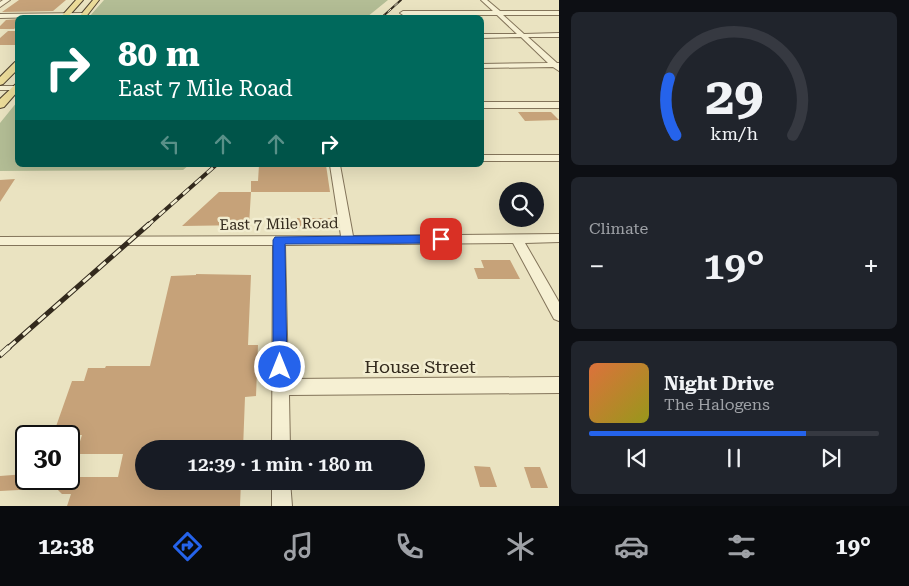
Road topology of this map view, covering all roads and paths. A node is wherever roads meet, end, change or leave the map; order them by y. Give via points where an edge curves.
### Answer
1 (6, 0) edge
2 (80, 0) edge
3 (96, 0) edge
4 (484, 0) edge
5 (0, 5) edge
6 (559, 12) edge
7 (403, 13) dead end
8 (498, 13) junction
9 (65, 15) edge
10 (83, 15) edge
11 (0, 16) edge
12 (15, 16) edge
13 (523, 35) junction
14 (559, 35) edge
15 (484, 36) edge
16 (484, 66) edge
17 (15, 67) edge
18 (558, 67) edge
19 (0, 82) edge
20 (15, 87) edge
21 (0, 88) edge
22 (15, 88) edge
23 (0, 105) edge
24 (484, 105) edge
25 (559, 105) edge
26 (484, 158) edge
27 (559, 158) edge
28 (336, 167) edge
29 (516, 238) junction
30 (559, 238) edge
31 (348, 239) junction
32 (279, 240) junction
33 (0, 241) edge
34 (559, 315) edge
35 (559, 385) edge
36 (280, 387) junction
37 (281, 440) edge
38 (281, 490) edge
39 (282, 506) edge

1 - 5 street
2 - 9 main road
3 - 10 main road
4 - 8 street
6 - 8 street
7 - 8 street
8 - 13 street
11 - 12 street
13 - 14 street
13 - 15 street
13 - 18 street
16 - 18 street
17 - 19 main road
20 - 21 street
22 - 23 main road
24 - 25 street
26 - 27 street
28 - 31 street
29 - 30 street, East 7 Mile Road
29 - 31 street, East 7 Mile Road
29 - 34 street
31 - 32 street, East 7 Mile Road
32 - 33 street, East 7 Mile Road
32 - 36 street
35 - 36 street, House Street
36 - 37 street
38 - 39 street

